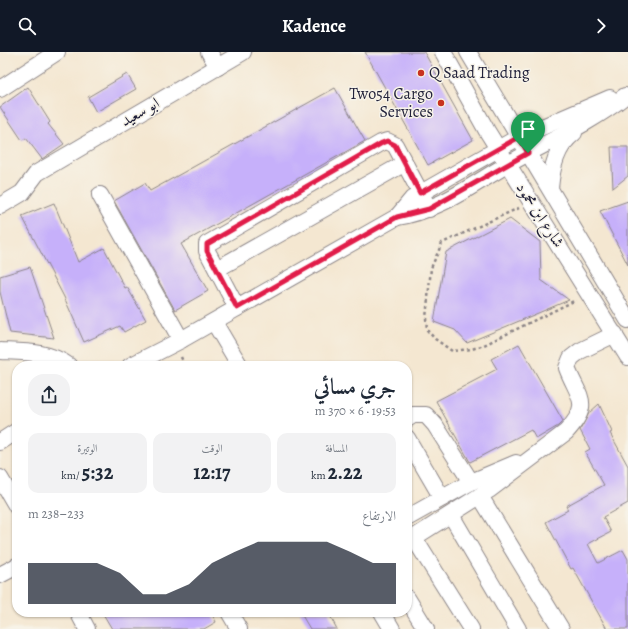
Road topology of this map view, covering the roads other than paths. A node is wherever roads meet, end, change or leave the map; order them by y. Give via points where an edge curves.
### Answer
1 (57, 52) edge
2 (209, 52) edge
3 (243, 52) edge
4 (443, 52) edge
5 (468, 52) edge
6 (218, 67) junction
7 (0, 89) edge
8 (627, 95) edge
9 (599, 113) junction
10 (519, 137) junction
11 (498, 149) junction
12 (528, 153) junction
13 (405, 163) junction
14 (508, 165) junction
15 (550, 188) junction
16 (420, 193) junction
17 (100, 195) dead end
18 (0, 206) edge
19 (429, 209) junction
20 (397, 217) junction
21 (217, 269) junction
22 (237, 308) junction
23 (628, 320) edge
24 (214, 322) junction
25 (615, 334) junction
26 (181, 340) junction
27 (0, 351) edge
28 (628, 357) edge
29 (62, 361) edge
30 (140, 361) edge
31 (237, 361) edge
32 (412, 416) edge
33 (12, 434) edge
34 (0, 442) edge
35 (412, 447) edge
36 (536, 455) junction
37 (0, 478) edge
38 (471, 482) junction
39 (480, 496) junction
40 (12, 498) edge
41 (442, 498) junction
42 (451, 515) junction
43 (412, 516) edge
44 (416, 537) edge
45 (12, 569) edge
46 (0, 575) edge
47 (412, 606) edge
48 (81, 617) edge
49 (232, 617) edge
50 (385, 617) edge
51 (87, 629) edge
52 (239, 629) edge
53 (392, 629) edge
54 (426, 629) edge
55 (471, 629) edge
56 (518, 629) edge
57 (561, 629) edge

1 - 7 street
2 - 6 street
3 - 6 street, ابو سعيد
4 - 11 street, شارع ابن محمود
5 - 10 street, شارع ابن محمود
6 - 18 street, ابو سعيد via 37,173 22,193
8 - 9 street
8 - 10 street via 601,100
9 - 12 street
9 - 15 street via 568,138 560,149 552,171
10 - 11 street
10 - 12 street, شارع ابن محمود
11 - 14 street, شارع ابن محمود
11 - 16 street
12 - 14 street
12 - 15 street, شارع ابن محمود
13 - 16 street
13 - 21 street
13 - 21 street via 391,142 378,145 207,244 207,251
14 - 19 street
14 - 25 street, شارع ابن محمود
15 - 23 street, شارع ابن محمود
16 - 19 street
16 - 20 street
17 - 26 street
19 - 20 street
20 - 22 street
21 - 22 street
22 - 24 street
24 - 26 street
24 - 31 street
25 - 28 street, شارع ابن محمود
25 - 36 street via 571,358 567,368 582,399 581,409 566,432
26 - 30 street
27 - 29 street via 32,352
32 - 38 street via 426,415 435,425
33 - 34 street
35 - 41 street
36 - 38 street
36 - 39 street
37 - 40 street
38 - 41 street
39 - 42 street
39 - 57 street
41 - 43 street
42 - 44 street
42 - 56 street
43 - 44 street
44 - 55 street
45 - 46 street
47 - 54 street
48 - 51 street
49 - 52 street
50 - 53 street

